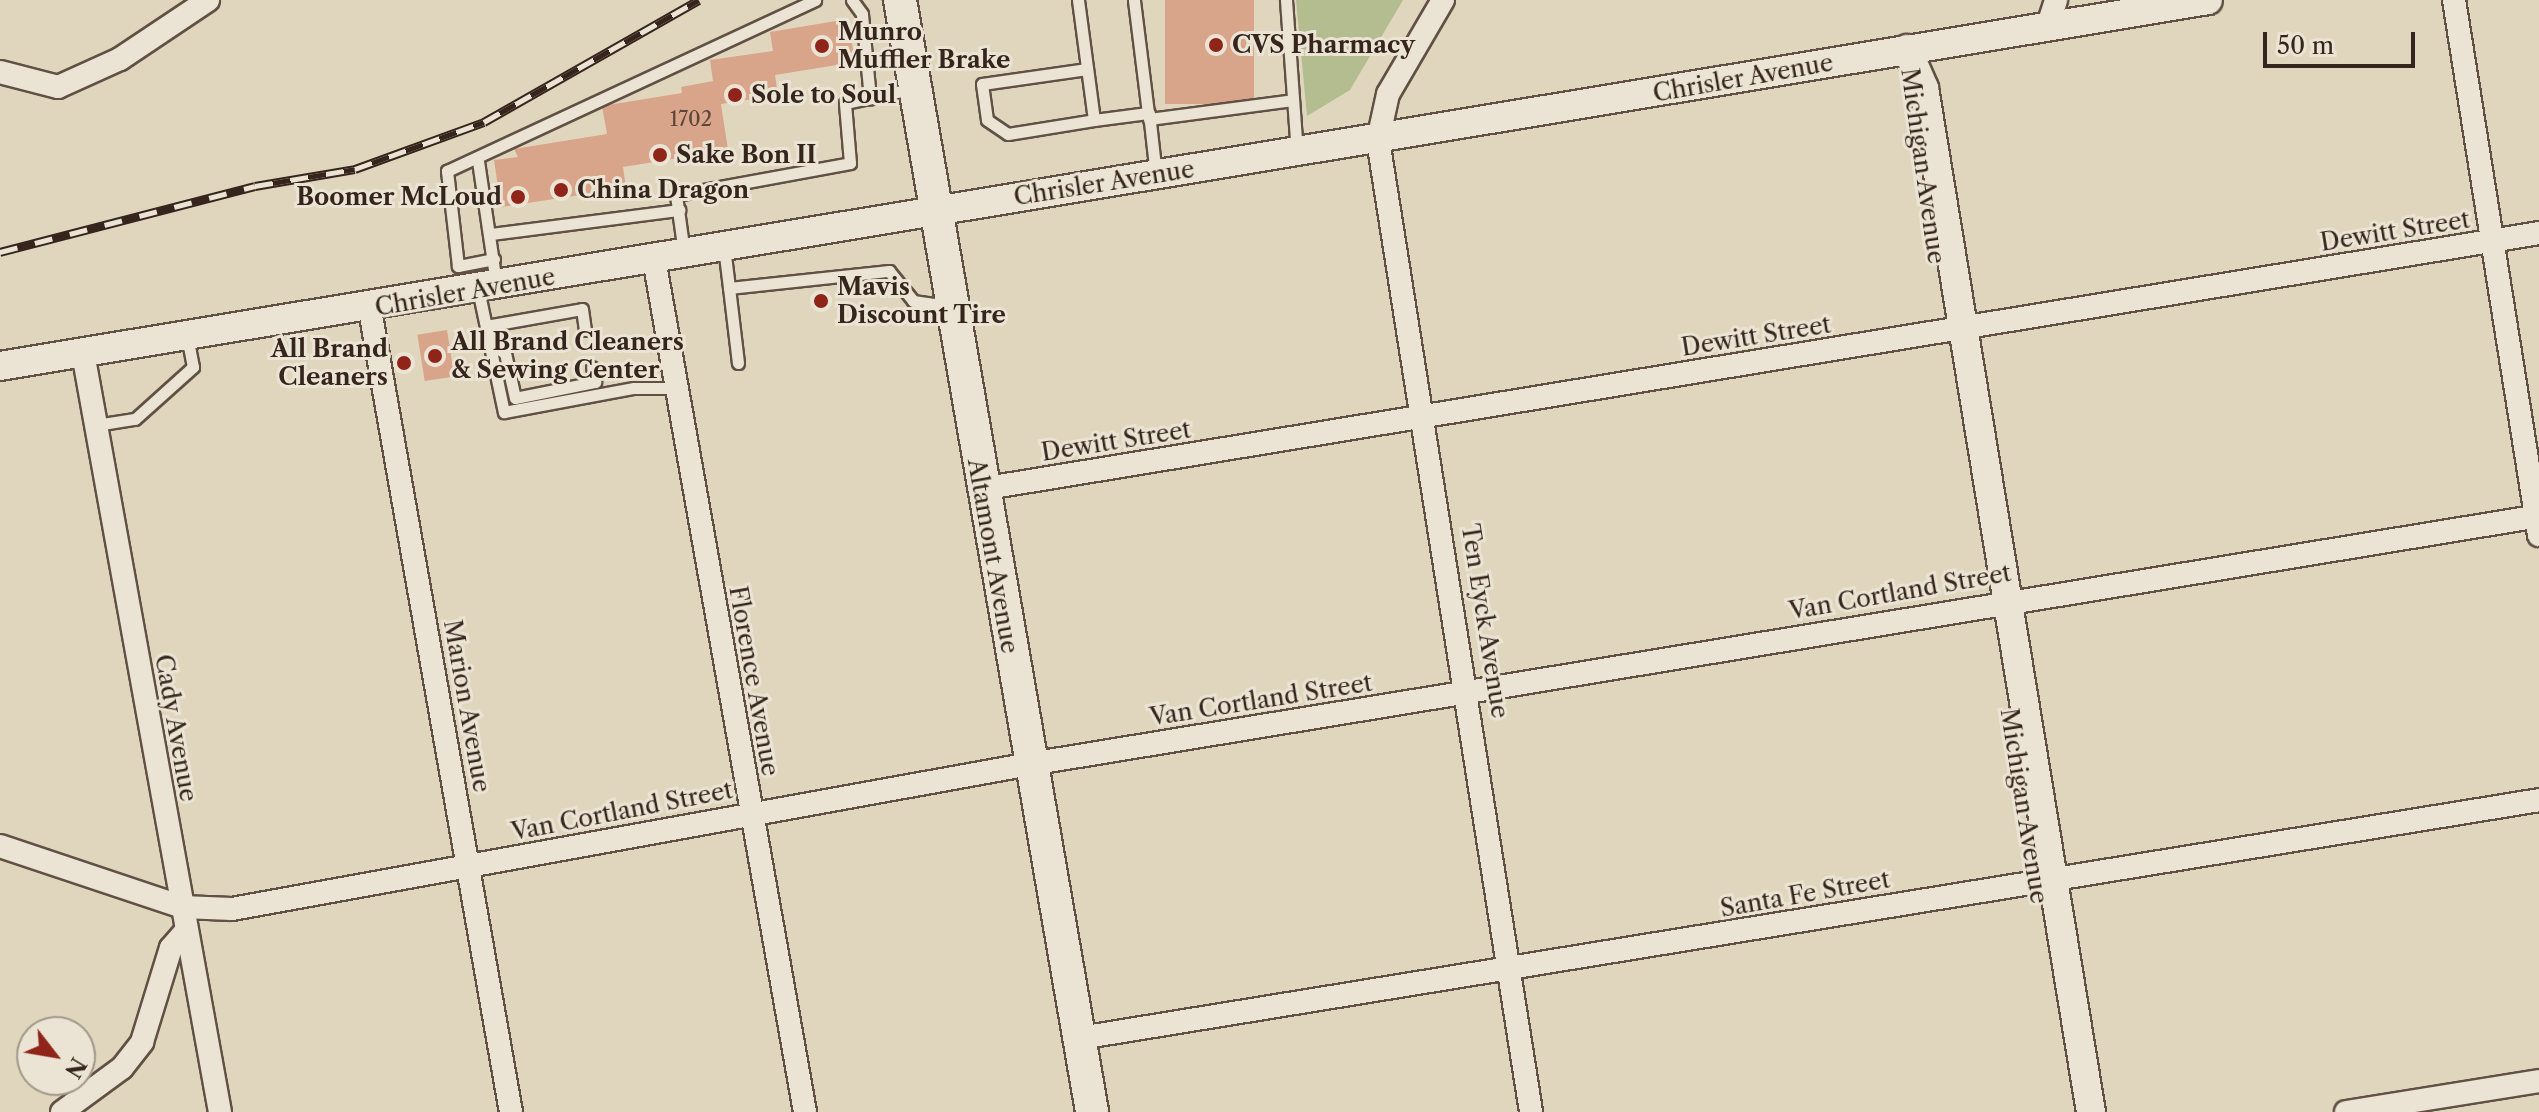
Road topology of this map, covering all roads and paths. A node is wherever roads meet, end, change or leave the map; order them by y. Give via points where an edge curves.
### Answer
1 (208, 0) edge
2 (815, 0) edge
3 (852, 0) edge
4 (900, 0) edge
5 (1078, 0) edge
6 (1134, 0) edge
7 (1286, 0) edge
8 (1443, 0) edge
9 (2208, 0) edge
10 (2454, 0) edge
11 (2052, 12) edge
12 (1907, 49) junction
13 (1087, 69) junction
14 (0, 72) edge
15 (914, 88) junction
16 (870, 99) junction
17 (1293, 100) junction
18 (1149, 116) junction
19 (1094, 120) junction
20 (1378, 140) junction
21 (1297, 153) junction
22 (478, 161) junction
23 (1156, 175) junction
24 (938, 209) junction
25 (679, 210) junction
26 (2539, 233) edge
27 (491, 234) junction
28 (2492, 241) junction
29 (724, 247) junction
30 (684, 253) junction
31 (654, 259) junction
32 (489, 278) junction
33 (729, 288) junction
34 (953, 305) junction
35 (370, 310) junction
36 (486, 326) junction
37 (1956, 329) junction
38 (585, 330) dead end
39 (187, 337) junction
40 (489, 343) junction
41 (83, 353) junction
42 (738, 363) dead end
43 (0, 366) edge
44 (592, 367) dead end
45 (677, 388) junction
46 (1424, 417) junction
47 (96, 425) junction
48 (981, 489) junction
49 (2538, 523) edge
50 (2000, 601) junction
51 (1471, 692) junction
52 (1030, 764) junction
53 (2539, 800) edge
54 (751, 812) junction
55 (0, 846) edge
56 (470, 867) junction
57 (2044, 880) junction
58 (182, 907) junction
59 (184, 933) junction
60 (1512, 971) junction
61 (1080, 1038) junction
62 (2539, 1081) edge
63 (62, 1112) edge
64 (220, 1112) edge
65 (511, 1112) edge
66 (805, 1112) edge
67 (1092, 1112) edge
68 (1531, 1112) edge
69 (2075, 1112) edge
70 (2091, 1112) edge
71 (2346, 1112) edge

1 - 14 street via 120,59 58,87
2 - 22 lane
3 - 16 lane via 862,14
4 - 15 main road, Altamont Avenue
5 - 13 lane
6 - 18 lane
7 - 17 lane
8 - 20 street via 1388,94
9 - 11 street, Chrisler Avenue
10 - 28 street
11 - 12 street, Chrisler Avenue
12 - 20 street, Chrisler Avenue
12 - 37 street, Michigan Avenue
13 - 19 lane
13 - 19 lane via 982,84 987,120 1008,134
15 - 16 lane
15 - 24 main road, Altamont Avenue
16 - 25 lane via 845,103 850,163 676,195
17 - 18 lane
17 - 21 lane
18 - 19 lane
18 - 23 lane
20 - 21 street, Chrisler Avenue
20 - 46 street, Ten Eyck Avenue
21 - 23 street, Chrisler Avenue
22 - 27 lane
22 - 32 lane via 447,171 458,266
23 - 24 street, Chrisler Avenue
24 - 29 street, Chrisler Avenue
24 - 34 main road, Altamont Avenue
25 - 27 lane
25 - 30 lane
26 - 28 street, Dewitt Street
27 - 32 lane
28 - 37 street, Dewitt Street
28 - 49 street
29 - 30 street, Chrisler Avenue
29 - 33 lane
30 - 31 street, Chrisler Avenue
31 - 32 street, Chrisler Avenue
31 - 45 street, Florence Avenue
32 - 35 street, Chrisler Avenue
32 - 36 lane
33 - 34 lane via 889,271 913,301
33 - 42 lane
34 - 48 main road, Altamont Avenue
35 - 39 street, Chrisler Avenue
35 - 56 street, Marion Avenue
36 - 38 lane via 582,309
36 - 40 lane
37 - 46 street, Dewitt Street
37 - 50 street, Michigan Avenue
39 - 41 street, Chrisler Avenue
39 - 47 lane via 193,367 135,419
40 - 44 lane via 505,353 515,398 595,382
40 - 45 lane via 504,412 634,388
41 - 43 street, Chrisler Avenue
41 - 47 street, Cady Avenue
45 - 54 street, Florence Avenue
46 - 48 street, Dewitt Street
46 - 51 street, Ten Eyck Avenue
47 - 58 street, Cady Avenue
48 - 52 main road, Altamont Avenue
49 - 50 street, Van Cortland Street
50 - 51 street, Van Cortland Street
50 - 57 street, Michigan Avenue
51 - 52 street, Van Cortland Street
51 - 60 street, Ten Eyck Avenue
52 - 54 street, Van Cortland Street
52 - 61 main road, Altamont Avenue
53 - 57 street, Santa Fe Street
54 - 56 street, Van Cortland Street
54 - 66 street, Florence Avenue
55 - 58 street, Van Cortland Street
56 - 58 street, Van Cortland Street via 232,909
56 - 65 street, Marion Avenue
57 - 60 street, Santa Fe Street
57 - 69 street, Michigan Avenue
57 - 70 street, Michigan Avenue
58 - 59 street, Cady Avenue
59 - 63 street via 171,948 142,1042 122,1068
59 - 64 street, Cady Avenue
60 - 61 street, Santa Fe Street
60 - 68 street, Ten Eyck Avenue
61 - 67 main road, Altamont Avenue
62 - 71 street

